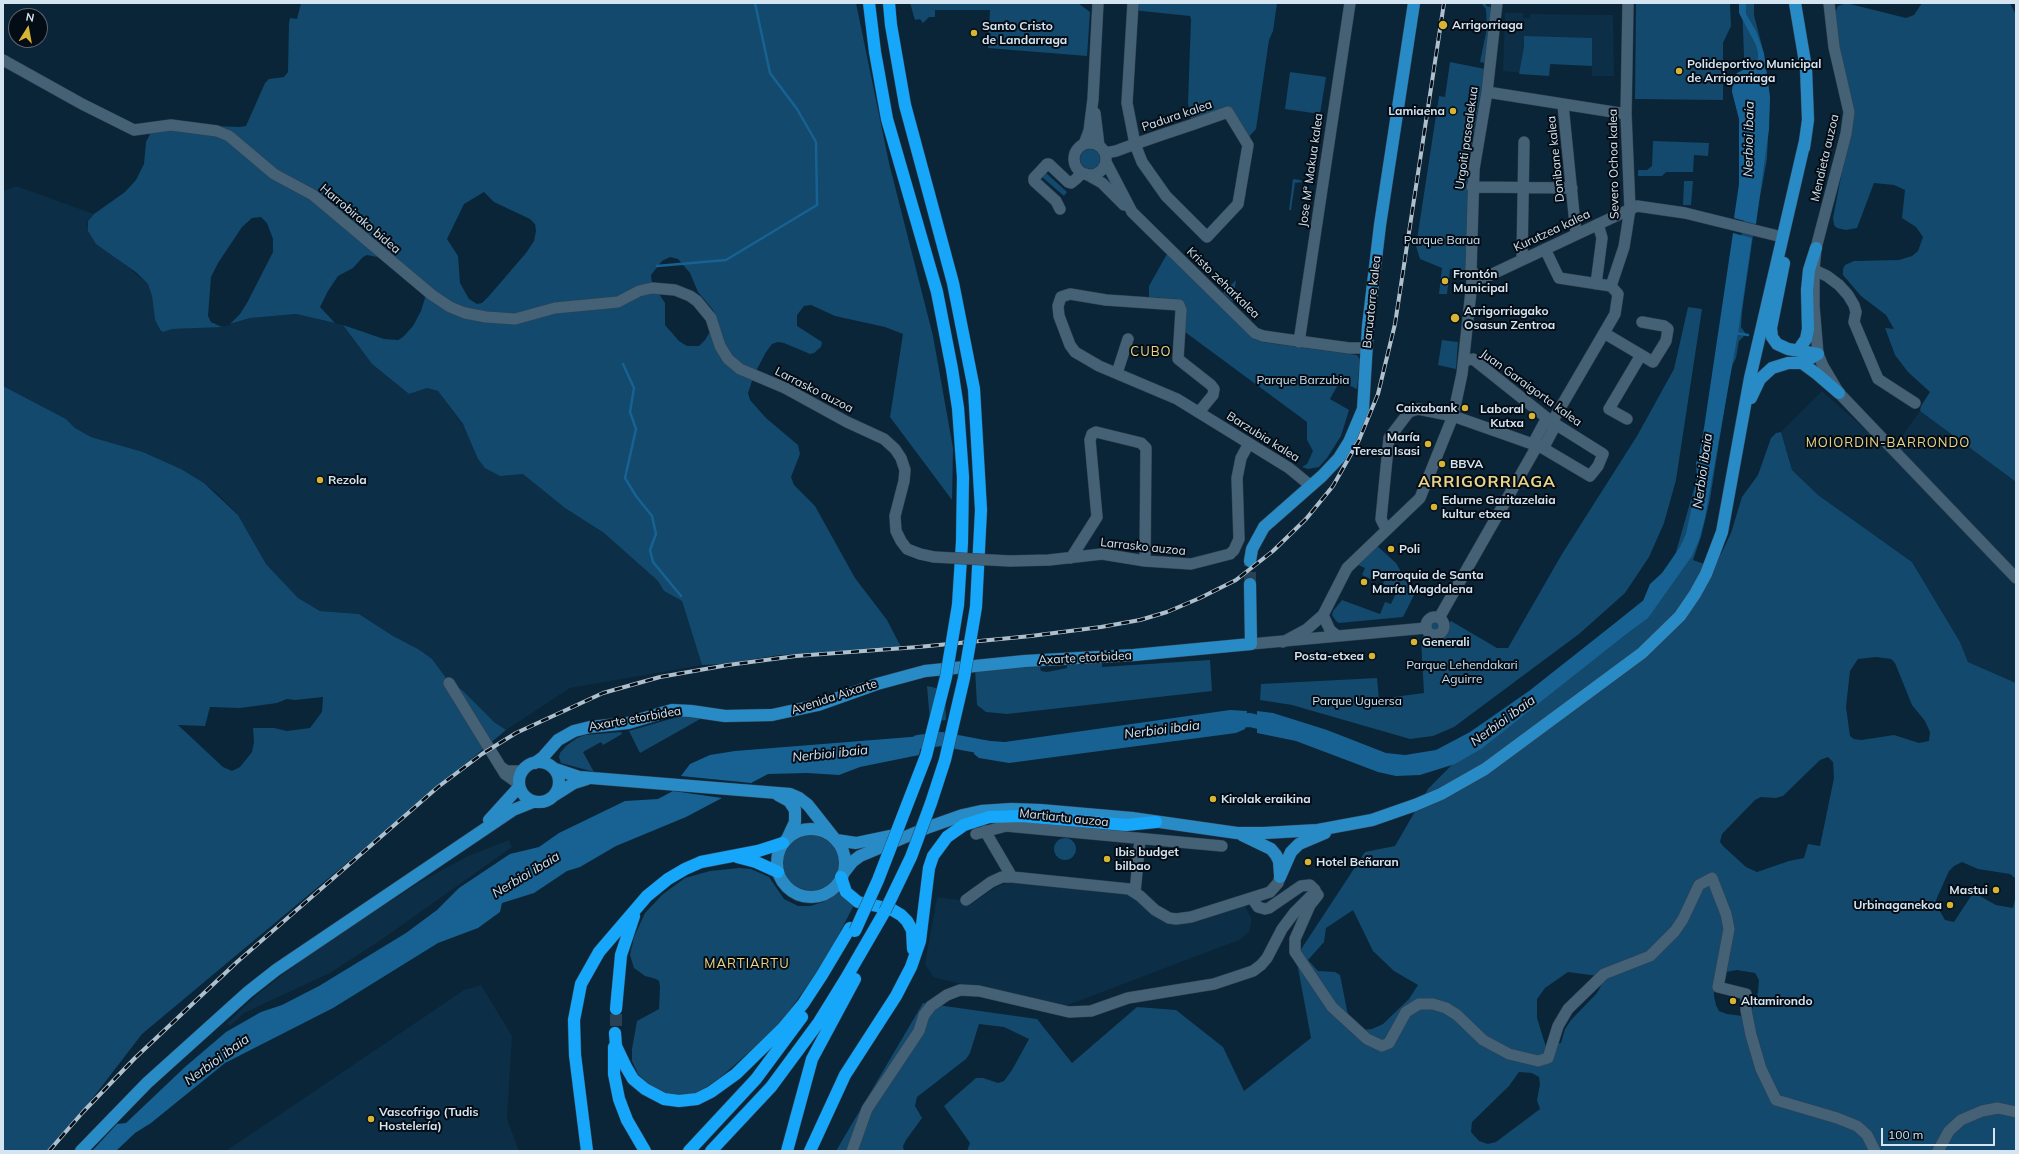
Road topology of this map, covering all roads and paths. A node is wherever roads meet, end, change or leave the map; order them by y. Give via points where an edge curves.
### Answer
1 (869, 3) edge
2 (889, 3) edge
3 (1098, 3) edge
4 (1132, 3) edge
5 (1350, 3) edge
6 (1414, 3) edge
7 (1497, 3) edge
8 (1628, 3) edge
9 (1795, 3) edge
10 (1829, 3) edge
11 (3, 60) edge
12 (1487, 92) junction
13 (1093, 99) junction
14 (1563, 105) junction
15 (1626, 114) junction
16 (1805, 140) junction
17 (1524, 142) dead end
18 (1084, 144) junction
19 (1135, 144) junction
20 (1103, 154) junction
21 (1084, 174) junction
22 (1472, 187) junction
23 (1523, 188) junction
24 (1572, 188) junction
25 (1060, 209) dead end
26 (1630, 209) junction
27 (1132, 212) junction
28 (1598, 224) junction
29 (1576, 234) junction
30 (1782, 237) junction
31 (1816, 248) junction
32 (1545, 249) junction
33 (1522, 259) junction
34 (1814, 270) junction
35 (1471, 272) junction
36 (1596, 284) junction
37 (1611, 286) junction
38 (530, 316) joint
39 (1642, 322) dead end
40 (1604, 333) junction
41 (1128, 339) dead end
42 (1299, 342) junction
43 (1366, 348) junction
44 (1799, 350) junction
45 (1818, 354) junction
46 (1641, 355) junction
47 (1464, 361) junction
48 (1802, 363) junction
49 (1117, 373) junction
50 (1839, 393) junction
51 (1914, 403) dead end
52 (1199, 412) junction
53 (1453, 416) junction
54 (1627, 419) dead end
55 (1552, 422) junction
56 (1248, 445) junction
57 (1539, 447) junction
58 (1735, 462) junction
59 (1311, 486) junction
60 (1386, 529) junction
61 (1071, 558) junction
62 (1145, 561) junction
63 (1250, 562) tunnel mouth
64 (2016, 578) edge
65 (1250, 584) tunnel mouth
66 (1323, 615) junction
67 (1439, 618) junction
68 (1314, 623) junction
69 (1250, 624) junction
70 (1426, 628) junction
71 (1336, 635) junction
72 (1319, 637) junction
73 (1283, 642) junction
74 (1251, 644) junction
75 (1227, 646) junction
76 (918, 672) joint
77 (449, 683) dead end
78 (700, 712) joint
79 (552, 747) junction
80 (535, 763) junction
81 (501, 766) junction
82 (553, 768) junction
83 (523, 771) junction
84 (600, 778) junction
85 (519, 785) junction
86 (769, 792) junction
87 (555, 795) junction
88 (533, 802) junction
89 (1156, 822) junction
90 (1344, 826) junction
91 (929, 827) junction
92 (1237, 833) junction
93 (835, 839) junction
94 (1140, 839) junction
95 (786, 840) junction
96 (466, 841) junction
97 (1222, 846) dead end
98 (732, 856) junction
99 (778, 872) junction
100 (842, 876) junction
101 (1012, 876) junction
102 (1280, 877) junction
103 (1315, 891) junction
104 (1135, 893) junction
105 (1252, 898) junction
106 (966, 900) dead end
107 (638, 907) junction
108 (852, 930) junction
109 (874, 939) junction
110 (913, 960) junction
111 (616, 1009) tunnel mouth
112 (2016, 1112) edge
113 (81, 1151) edge
114 (586, 1151) edge
115 (645, 1151) edge
116 (689, 1151) edge
117 (711, 1151) edge
118 (787, 1151) edge
119 (810, 1151) edge
120 (852, 1151) edge
121 (1875, 1151) edge
122 (1938, 1151) edge

1 - 108 highway, bridge via 887,119 937,292 952,369 963,476 962,542 958,605 946,677 926,756 878,880 869,890
2 - 109 highway, bridge via 905,105 951,276 974,389 981,510 976,607 964,678 945,760 910,856
3 - 13 street
4 - 19 street, Padura kalea via 1127,103
5 - 42 street, Jose Mª Makua kalea
6 - 43 main road, Baruatorre kalea via 1380,226
7 - 12 street, Urgoiti pasealekua
8 - 15 street, Severo Ochoa kalea
9 - 16 main road via 1806,68 1808,107
10 - 31 street, Mendieta auzoa via 1834,47 1849,112 1846,134
11 - 38 street, Harrobirako bidea via 134,130 170,125 217,131 229,136 274,174 313,195 351,229 450,307 486,317 515,319
12 - 14 street
12 - 22 street, Urgoiti pasealekua
13 - 18 street via 1089,131
13 - 20 street
14 - 15 street
14 - 24 street, Donibane kalea
15 - 26 street, Severo Ochoa kalea
16 - 30 main road
16 - 44 main road via 1797,201 1771,328 1772,337 1778,344 1788,349
17 - 23 street
18 - 20 street via 1093,143
18 - 21 street via 1074,159 1078,169
19 - 19 street, Padura kalea via 1228,112 1248,145 1238,204 1207,237 1166,196 1142,162
19 - 20 street, Padura kalea
20 - 21 street via 1099,172
20 - 27 street, Kristo zeharkalea
21 - 25 street via 1068,182 1047,164 1034,178 1034,181 1056,201
21 - 27 street via 1102,183
22 - 23 street
22 - 35 street, Urgoiti pasealekua
23 - 24 street
23 - 33 street
24 - 29 street, Donibane kalea
26 - 28 street, Kurutzea kalea
26 - 30 street, Kurutzea kalea via 1637,206 1685,213
26 - 37 street, Severo Ochoa kalea via 1624,247
27 - 42 street, Kristo zeharkalea via 1255,333
28 - 29 street, Kurutzea kalea
28 - 36 street via 1602,238
29 - 32 street, Kurutzea kalea
30 - 58 main road via 1750,378
31 - 34 street, Mendieta auzoa
31 - 44 main road via 1809,270 1808,328 1806,339
32 - 33 street, Kurutzea kalea
32 - 36 street via 1559,278
33 - 35 street, Kurutzea kalea via 1486,277 1481,278
34 - 45 street, Mendieta auzoa
34 - 51 street via 1827,276 1848,295 1856,312 1854,322 1878,379
35 - 47 street, Urgoiti pasealekua
36 - 37 street
37 - 40 street via 1618,294 1615,314
38 - 61 street, Larrasko auzoa, bridge via 555,308 607,304 652,288 675,290 690,296 711,318 720,346 728,359 740,369 785,388 884,439 895,449 904,470 904,481 895,516 896,531 907,549 934,557 1010,561
39 - 46 street via 1668,329 1666,341 1653,362
40 - 46 street
40 - 55 street
41 - 49 street
42 - 43 street, Kristo zeharkalea
43 - 59 main road, Baruatorre kalea via 1365,394 1358,423 1339,458
44 - 45 main road
45 - 48 main road
45 - 50 street, Mendieta auzoa
46 - 54 street via 1609,409
47 - 53 street, Urgoiti pasealekua
47 - 55 street, Juan Garaigorta kalea via 1472,359
48 - 50 main road
48 - 58 main road via 1779,365 1760,379 1750,401
49 - 52 street, Barzubia kalea via 1158,390
49 - 52 street, Barzubia kalea via 1075,352 1059,316 1058,306 1061,297 1070,294 1106,300 1179,305 1182,310 1178,358 1214,389
50 - 64 street, Mendieta auzoa
52 - 56 street, Barzubia kalea
53 - 57 street
53 - 60 street, Urgoiti pasealekua via 1420,498
53 - 60 street via 1418,409 1409,412 1389,438 1382,519
55 - 57 street via 1554,428 1545,445
55 - 57 street, Juan Garaigorta kalea via 1602,454 1598,466 1590,476
56 - 59 street, Barzubia kalea via 1289,468
56 - 62 street, Larrasko auzoa via 1237,478 1240,529 1234,550 1220,558 1191,564
57 - 67 street
58 - 90 main road via 1722,532 1709,568 1680,616 1664,633 1642,653 1485,769 1455,787 1415,805 1372,820
59 - 63 main road, Baruatorre kalea via 1264,527 1252,549
60 - 66 street, Urgoiti pasealekua via 1346,568
61 - 62 street, Larrasko auzoa via 1102,554
61 - 62 street via 1097,517 1090,440 1096,432 1141,443 1146,448
65 - 69 main road
66 - 68 street
66 - 71 street via 1330,630
67 - 70 street via 1430,618
67 - 70 street via 1444,624 1441,633 1433,635
68 - 72 street via 1314,634
68 - 73 street via 1295,637
69 - 74 main road
69 - 75 main road
70 - 71 street
71 - 72 street
72 - 73 street
73 - 74 street
74 - 75 main road, Axarte etorbidea
75 - 76 main road, Axarte etorbidea
76 - 78 main road, Avenida Aixarte via 795,711 734,717
77 - 81 street
78 - 79 main road, Axarte etorbidea via 672,710 628,723 582,729 562,738
79 - 80 main road
79 - 82 main road via 549,759
80 - 82 main road via 544,763
80 - 83 main road
81 - 83 street via 507,771
81 - 85 street via 505,774
82 - 84 main road via 579,777
82 - 87 main road via 560,782
83 - 85 main road
84 - 86 main road
84 - 87 main road via 578,781
85 - 88 main road via 524,795
85 - 96 main road via 499,810
86 - 93 main road via 790,794 800,798
86 - 95 main road via 786,798 795,810 795,822
87 - 88 main road via 545,802
88 - 96 main road via 513,810
89 - 91 main road via 1080,813 1011,809 969,814
89 - 92 main road
89 - 110 highway via 1126,825 1021,816 989,817 964,825 947,837 933,856 926,881 920,941
90 - 92 main road via 1289,833
90 - 102 main road via 1299,844 1291,852
91 - 93 main road via 864,842 848,843
91 - 100 main road via 860,856
92 - 102 main road via 1271,849 1276,854
93 - 95 main road via 827,833 811,829 795,832
93 - 100 main road via 844,857
94 - 97 street, Martiartu auzoa
94 - 101 street, Martiartu auzoa via 1006,826 980,833
94 - 104 street
95 - 98 highway via 758,851
95 - 99 main road via 777,857
96 - 113 main road via 431,867 319,940 248,992 147,1083
98 - 99 highway via 756,862
98 - 107 highway via 701,862 685,869 656,887
99 - 100 main road via 786,886 796,893 808,896 816,896 831,890
100 - 110 highway via 846,892 854,899 868,905 891,909 907,921 914,941
101 - 104 street via 1129,889
101 - 106 street via 991,882
102 - 105 street via 1270,892
103 - 105 street via 1310,885 1301,886 1265,909 1258,907
103 - 120 street via 1294,913 1282,929 1267,958 1253,971 1214,984 1122,1000 1091,1011 1069,1012 979,991 960,990 947,995 931,1006 924,1015 919,1031 867,1109
103 - 121 street via 1318,894 1310,905 1295,939 1295,952 1332,1007 1367,1038 1382,1046 1389,1043 1406,1012 1419,1004 1433,1004 1457,1015 1483,1040 1509,1054 1538,1061 1548,1058 1556,1031 1568,1009 1604,974 1650,956 1675,931 1699,885 1712,878 1729,929 1718,987 1746,994 1751,1035 1761,1069 1776,1100 1857,1126 1867,1135
104 - 105 street via 1155,910 1176,919 1191,917
107 - 111 highway via 621,954
107 - 114 highway via 599,952 579,992 574,1038
108 - 115 highway via 803,1004 783,1028 730,1079 697,1099 679,1102 664,1099 633,1079 616,1046 615,1030 614,1074 619,1099 627,1120
108 - 116 highway via 808,1009 756,1079
109 - 117 highway via 819,1022 771,1086
109 - 118 highway via 812,1059
110 - 119 highway via 896,996 845,1075
112 - 122 street via 1998,1108 1982,1111 1961,1120 1949,1131

